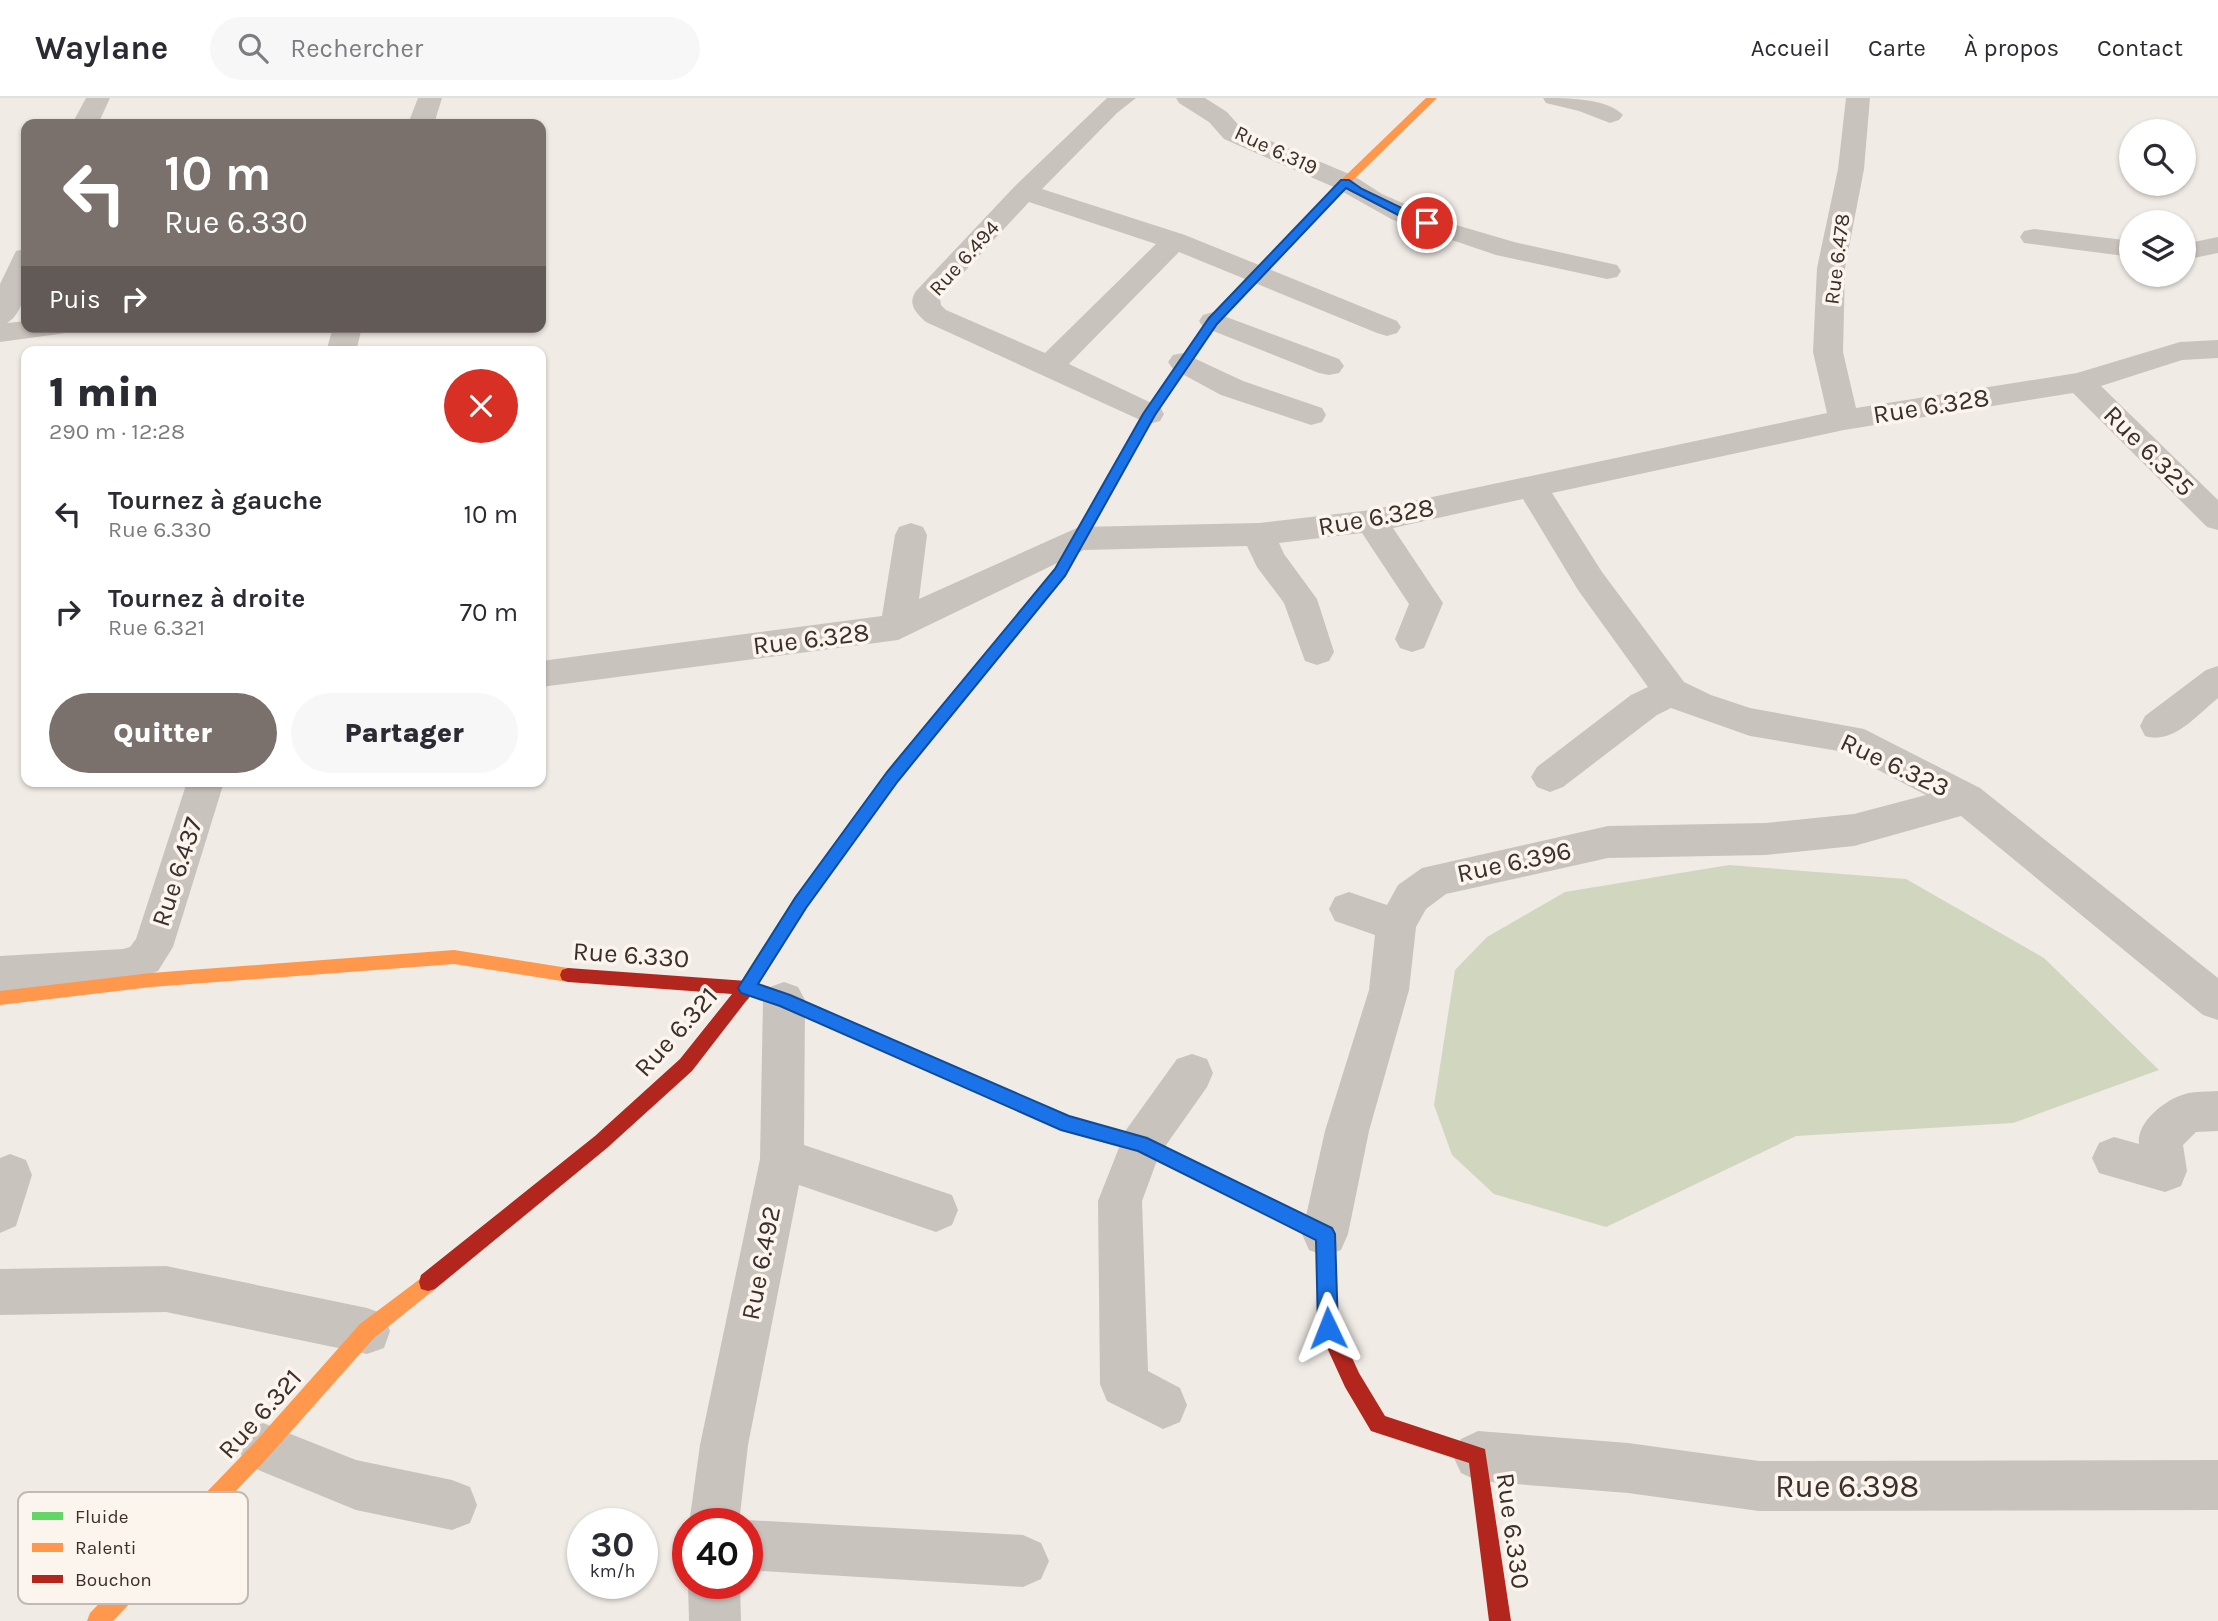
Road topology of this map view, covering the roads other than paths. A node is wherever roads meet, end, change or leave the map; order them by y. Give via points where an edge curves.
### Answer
1 (98, 98) edge
2 (430, 98) edge
3 (1124, 98) edge
4 (1188, 98) edge
5 (1432, 98) edge
6 (1555, 98) edge
7 (1858, 98) edge
8 (1610, 115) dead end
9 (88, 119) edge
10 (423, 119) edge
11 (1345, 182) junction
12 (1024, 192) junction
13 (2034, 237) dead end
14 (1175, 241) junction
15 (2218, 245) edge
16 (2119, 247) edge
17 (2196, 250) edge
18 (21, 268) edge
19 (1607, 271) dead end
20 (1260, 274) junction
21 (0, 316) edge
22 (1213, 321) junction
23 (1387, 327) dead end
24 (21, 331) edge
25 (0, 333) edge
26 (2218, 349) edge
27 (1184, 362) junction
28 (1329, 366) dead end
29 (1049, 367) junction
30 (2080, 382) junction
31 (1149, 414) junction
32 (1311, 415) dead end
33 (1844, 420) junction
34 (1531, 486) junction
35 (2218, 519) edge
36 (1371, 521) junction
37 (1259, 534) junction
38 (911, 535) dead end
39 (1079, 539) junction
40 (898, 627) junction
41 (1412, 639) dead end
42 (1317, 652) dead end
43 (546, 673) edge
44 (2218, 680) edge
45 (1671, 692) junction
46 (2158, 726) dead end
47 (1550, 777) dead end
48 (203, 787) edge
49 (1967, 799) junction
50 (1349, 909) dead end
51 (1396, 925) junction
52 (0, 974) edge
53 (765, 994) junction
54 (0, 998) edge
55 (2218, 1002) edge
56 (1192, 1073) dead end
57 (2218, 1111) edge
58 (1141, 1144) junction
59 (2113, 1158) dead end
60 (782, 1159) junction
61 (936, 1210) dead end
62 (1325, 1234) junction
63 (0, 1292) edge
64 (367, 1331) junction
65 (1163, 1405) dead end
66 (263, 1448) junction
67 (1478, 1456) junction
68 (2218, 1485) edge
69 (221, 1492) edge
70 (452, 1505) dead end
71 (716, 1508) edge
72 (763, 1546) edge
73 (1023, 1561) dead end
74 (714, 1599) edge
75 (113, 1604) edge
76 (97, 1621) edge
77 (715, 1621) edge
78 (1500, 1621) edge

1 - 9 street
2 - 10 street
3 - 12 street, Rue 6.494 via 1108,108
4 - 11 street, Rue 6.319 via 1233,134
5 - 11 street, Rue 6.321
6 - 8 street via 1587,104
7 - 33 street, Rue 6.478 via 1851,169 1831,268 1828,352
11 - 19 street, Rue 6.319 via 1406,215 1514,252
11 - 20 street, Rue 6.321
12 - 14 street
12 - 29 street, Rue 6.494 via 926,297 927,307 936,316
13 - 16 street
14 - 20 street
14 - 29 street
15 - 17 street
18 - 21 street
20 - 22 street, Rue 6.321
20 - 23 street via 1301,295
22 - 27 street, Rue 6.321
22 - 28 street
24 - 25 street
26 - 30 street, Rue 6.328 via 2180,351
27 - 31 street, Rue 6.321
27 - 32 street via 1232,388
29 - 31 street, Rue 6.494
30 - 33 street, Rue 6.328
30 - 35 street, Rue 6.325
31 - 39 street, Rue 6.321
33 - 34 street, Rue 6.328
34 - 36 street, Rue 6.328
34 - 45 street, Rue 6.323 via 1590,581
36 - 37 street, Rue 6.328
36 - 41 street via 1426,603
37 - 39 street, Rue 6.328
37 - 42 street via 1269,559 1300,599
38 - 40 street
39 - 40 street, Rue 6.328
39 - 53 street, Rue 6.321 via 1060,572 893,776 800,903
40 - 43 street, Rue 6.328
44 - 46 street
45 - 47 street via 1644,705
45 - 49 street, Rue 6.323 via 1750,722 1851,739
48 - 52 street, Rue 6.437 via 153,947 144,959 124,967
49 - 51 street, Rue 6.396 via 1854,830 1766,839 1608,842 1490,867 1436,880 1412,897
49 - 55 street, Rue 6.323
50 - 51 street
51 - 62 street, Rue 6.396 via 1389,990 1347,1131
53 - 54 street, Rue 6.330 via 561,974 454,957 151,980
53 - 58 street, Rue 6.330 via 1067,1124
53 - 60 street, Rue 6.492
53 - 64 street, Rue 6.321 via 601,1142
56 - 58 street
57 - 59 street via 2187,1114 2160,1136 2165,1171
58 - 62 street, Rue 6.330
58 - 65 street via 1120,1201 1124,1384
60 - 61 street
60 - 71 street, Rue 6.492 via 724,1445
62 - 67 street, Rue 6.330 via 1328,1328 1378,1423
63 - 64 street via 166,1289
64 - 66 street, Rue 6.321
66 - 69 street, Rue 6.321
66 - 70 street via 356,1485
67 - 68 street, Rue 6.398 via 1628,1468 1759,1486
67 - 78 street, Rue 6.330
72 - 73 street
74 - 77 street
75 - 76 street, Rue 6.321

